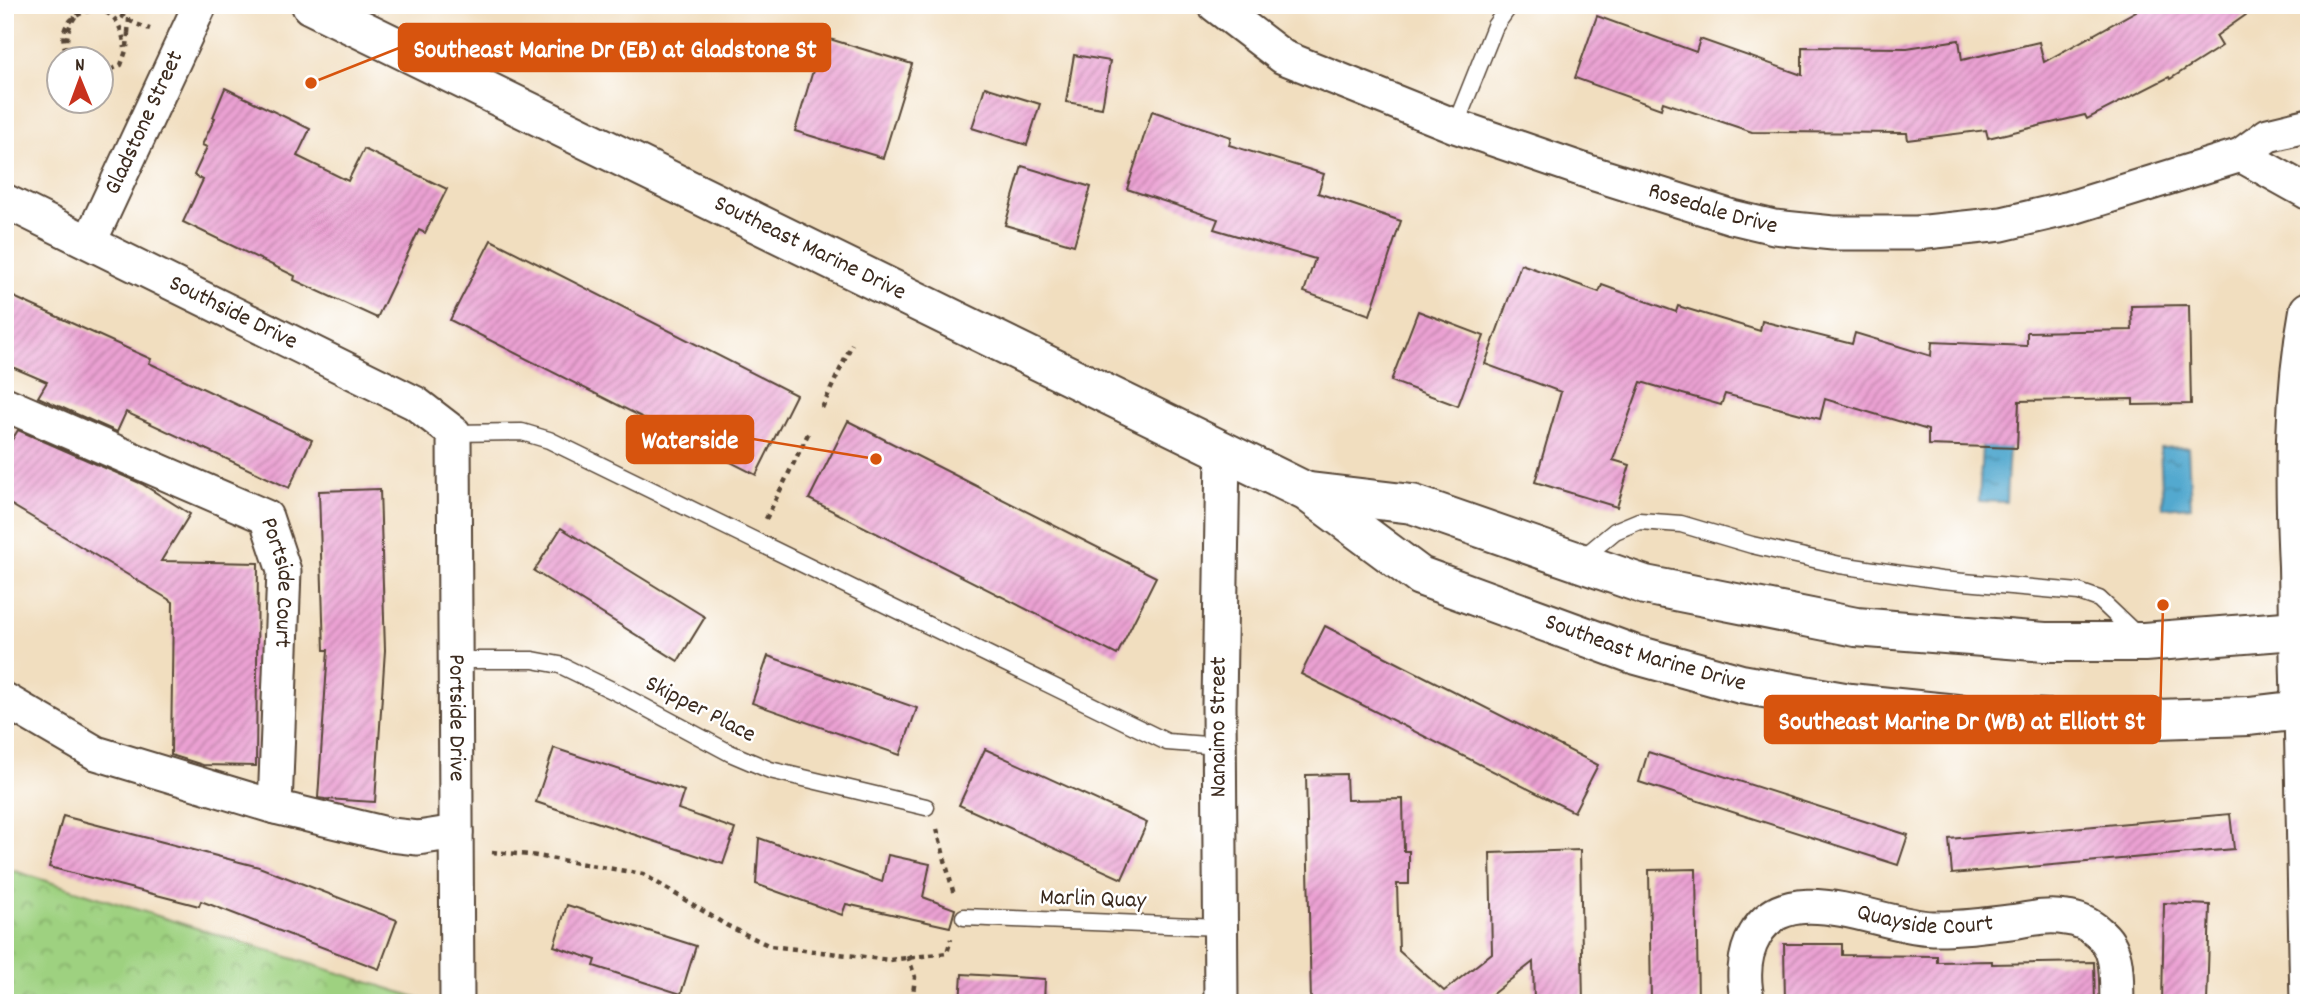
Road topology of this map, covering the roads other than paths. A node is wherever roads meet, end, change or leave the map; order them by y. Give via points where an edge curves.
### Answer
1 (200, 5) edge
2 (311, 5) edge
3 (1215, 5) edge
4 (1510, 5) edge
5 (2309, 125) edge
6 (1455, 126) junction
7 (2241, 155) junction
8 (2309, 193) edge
9 (5, 201) edge
10 (90, 241) junction
11 (2309, 311) edge
12 (2305, 356) edge
13 (5, 404) edge
14 (454, 433) junction
15 (1223, 450) junction
16 (1307, 492) junction
17 (1578, 562) junction
18 (2304, 629) edge
19 (2144, 642) junction
20 (455, 660) junction
21 (5, 700) edge
22 (2305, 709) edge
23 (1219, 746) junction
24 (275, 807) junction
25 (926, 807) road end
26 (456, 832) junction
27 (964, 917) road end
28 (1220, 927) junction
29 (457, 1003) edge
30 (1221, 1003) edge
31 (1748, 1003) edge
32 (2117, 1003) edge
33 (2307, 1003) edge

1 - 10 street, Gladstone Street
2 - 15 main road, Southeast Marine Drive
3 - 6 street, Rosedale Drive via 1283,57
4 - 6 lane via 1495,26
5 - 7 street, Rosedale Drive via 2267,135
6 - 7 street, Rosedale Drive via 1732,217 1833,233 1917,233 2002,224
7 - 8 street
9 - 10 street, Southside Drive
10 - 14 street, Southside Drive via 415,402
11 - 12 main road
12 - 18 main road via 2296,419 2294,494
13 - 24 street, Portside Court via 266,517 284,572
14 - 20 street, Portside Drive
14 - 23 lane via 522,432 549,440 1167,743
15 - 16 main road, Southeast Marine Drive
15 - 23 street, Nanaimo Street
16 - 17 main road, Southeast Marine Drive via 1412,504
16 - 22 main road, Southeast Marine Drive via 1420,576 1633,654 1741,684 1850,703 1976,716 2095,721 2249,716
17 - 19 main road, Southeast Marine Drive via 1645,586 1856,627 2045,642
17 - 19 lane via 1615,531 1639,521 1681,524 1840,565 1941,580 2079,592 2099,599
18 - 19 main road, Southeast Marine Drive
18 - 22 main road
20 - 25 lane, Skipper Place via 533,660 560,665 770,770
20 - 26 street, Portside Drive
21 - 24 street via 96,753
22 - 33 street
23 - 28 street, Nanaimo Street
24 - 26 street via 391,835 418,838
26 - 29 street, Portside Drive
27 - 28 lane, Marlin Quay
28 - 30 street, Nanaimo Street
31 - 32 street, Quayside Court via 1745,967 1762,923 1777,913 1816,905 1925,928 1956,929 2047,917 2084,923 2102,934 2110,947 2116,962

